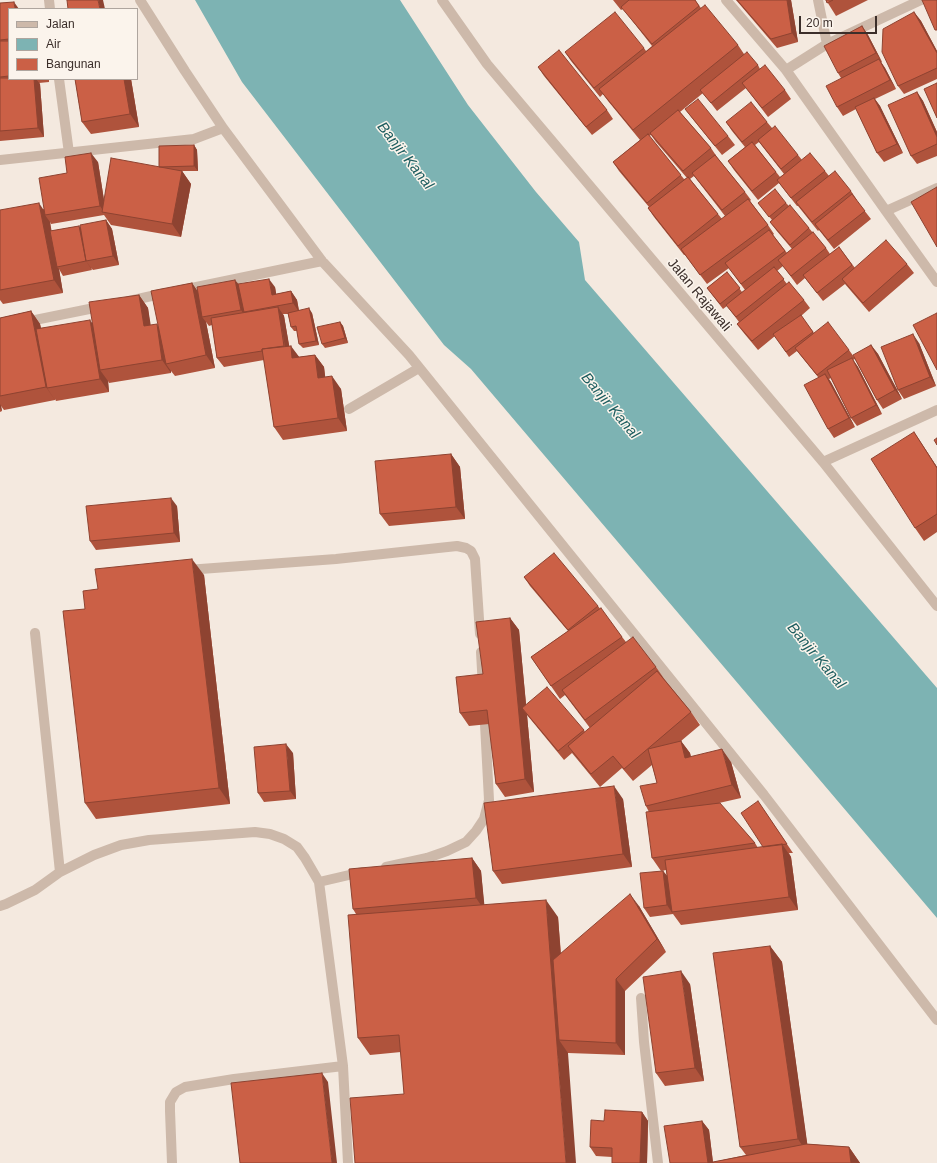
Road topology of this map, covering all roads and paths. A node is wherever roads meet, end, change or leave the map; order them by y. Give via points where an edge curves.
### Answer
1 (140, 0) edge
2 (442, 0) edge
3 (726, 0) edge
4 (818, 0) edge
5 (921, 0) edge
6 (827, 44) junction
7 (786, 70) junction
8 (59, 80) edge
9 (223, 128) junction
10 (69, 153) junction
11 (0, 160) edge
12 (937, 188) edge
13 (886, 211) junction
14 (322, 261) junction
15 (937, 282) edge
16 (0, 327) edge
17 (419, 368) junction
18 (349, 409) dead end
19 (937, 410) edge
20 (823, 462) junction
21 (179, 570) edge
22 (937, 606) edge
23 (35, 633) dead end
24 (483, 688) edge
25 (485, 724) edge
26 (60, 872) junction
27 (320, 882) junction
28 (0, 906) edge
29 (641, 998) dead end
30 (937, 1020) edge
31 (343, 1066) junction
32 (172, 1163) edge
33 (348, 1163) edge
34 (658, 1163) edge

1 - 9 street via 184,72
2 - 20 street, Jalan Rajawali via 492,70
3 - 7 street
4 - 6 street
5 - 6 street
6 - 7 street
7 - 13 street
8 - 10 street
9 - 10 street via 194,139
9 - 14 street
10 - 11 street
12 - 13 street
13 - 15 street
14 - 16 street
14 - 17 street
17 - 18 street
17 - 30 street via 764,795
19 - 20 street
20 - 22 street, Jalan Rajawali
21 - 24 street via 336,559 456,546 466,548 475,559
23 - 26 street
25 - 27 street via 489,800 484,819 466,842 427,858
26 - 27 street via 121,845 149,840 254,832 270,834 297,847
26 - 28 street via 35,890
27 - 31 street
29 - 34 street
31 - 32 street via 184,1087 176,1092 170,1102
31 - 33 street

